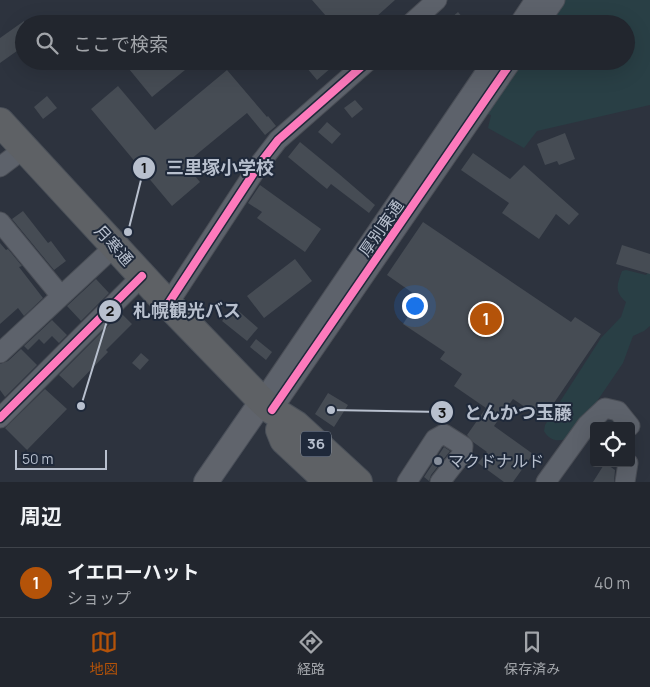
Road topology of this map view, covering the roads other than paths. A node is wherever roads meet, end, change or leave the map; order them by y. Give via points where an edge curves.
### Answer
1 (437, 0) edge
2 (535, 0) edge
3 (555, 0) edge
4 (420, 15) edge
5 (525, 15) edge
6 (544, 15) edge
7 (358, 70) edge
8 (487, 70) edge
9 (506, 70) edge
10 (0, 122) edge
11 (25, 148) junction
12 (0, 167) edge
13 (0, 222) edge
14 (115, 246) junction
15 (142, 276) junction
16 (61, 296) junction
17 (168, 304) junction
18 (0, 353) edge
19 (267, 405) junction
20 (0, 418) edge
21 (590, 422) edge
22 (590, 422) edge
23 (627, 422) edge
24 (627, 467) edge
25 (206, 482) edge
26 (224, 482) edge
27 (328, 482) edge
28 (358, 482) edge
29 (407, 482) edge
30 (440, 482) edge
31 (546, 482) edge
32 (625, 482) edge

1 - 4 street
2 - 5 street
3 - 6 street
7 - 17 street via 278,140
8 - 19 street, 厚別東通
9 - 19 street, 厚別東通
10 - 11 highway, 月寒通 / 36
11 - 12 street
11 - 14 highway, 月寒通 / 36
13 - 16 street
14 - 15 highway, 月寒通 / 36
14 - 16 street
15 - 17 highway, 月寒通 / 36
15 - 20 street
16 - 18 street
17 - 19 highway, 月寒通 / 36
19 - 25 main road
19 - 26 main road
19 - 27 highway, 月寒通 / 36 via 284,440
19 - 28 highway, 月寒通 / 36 via 296,425
21 - 31 street
22 - 23 street via 605,408 618,411
24 - 32 street
29 - 30 street via 435,439 444,434 463,449

